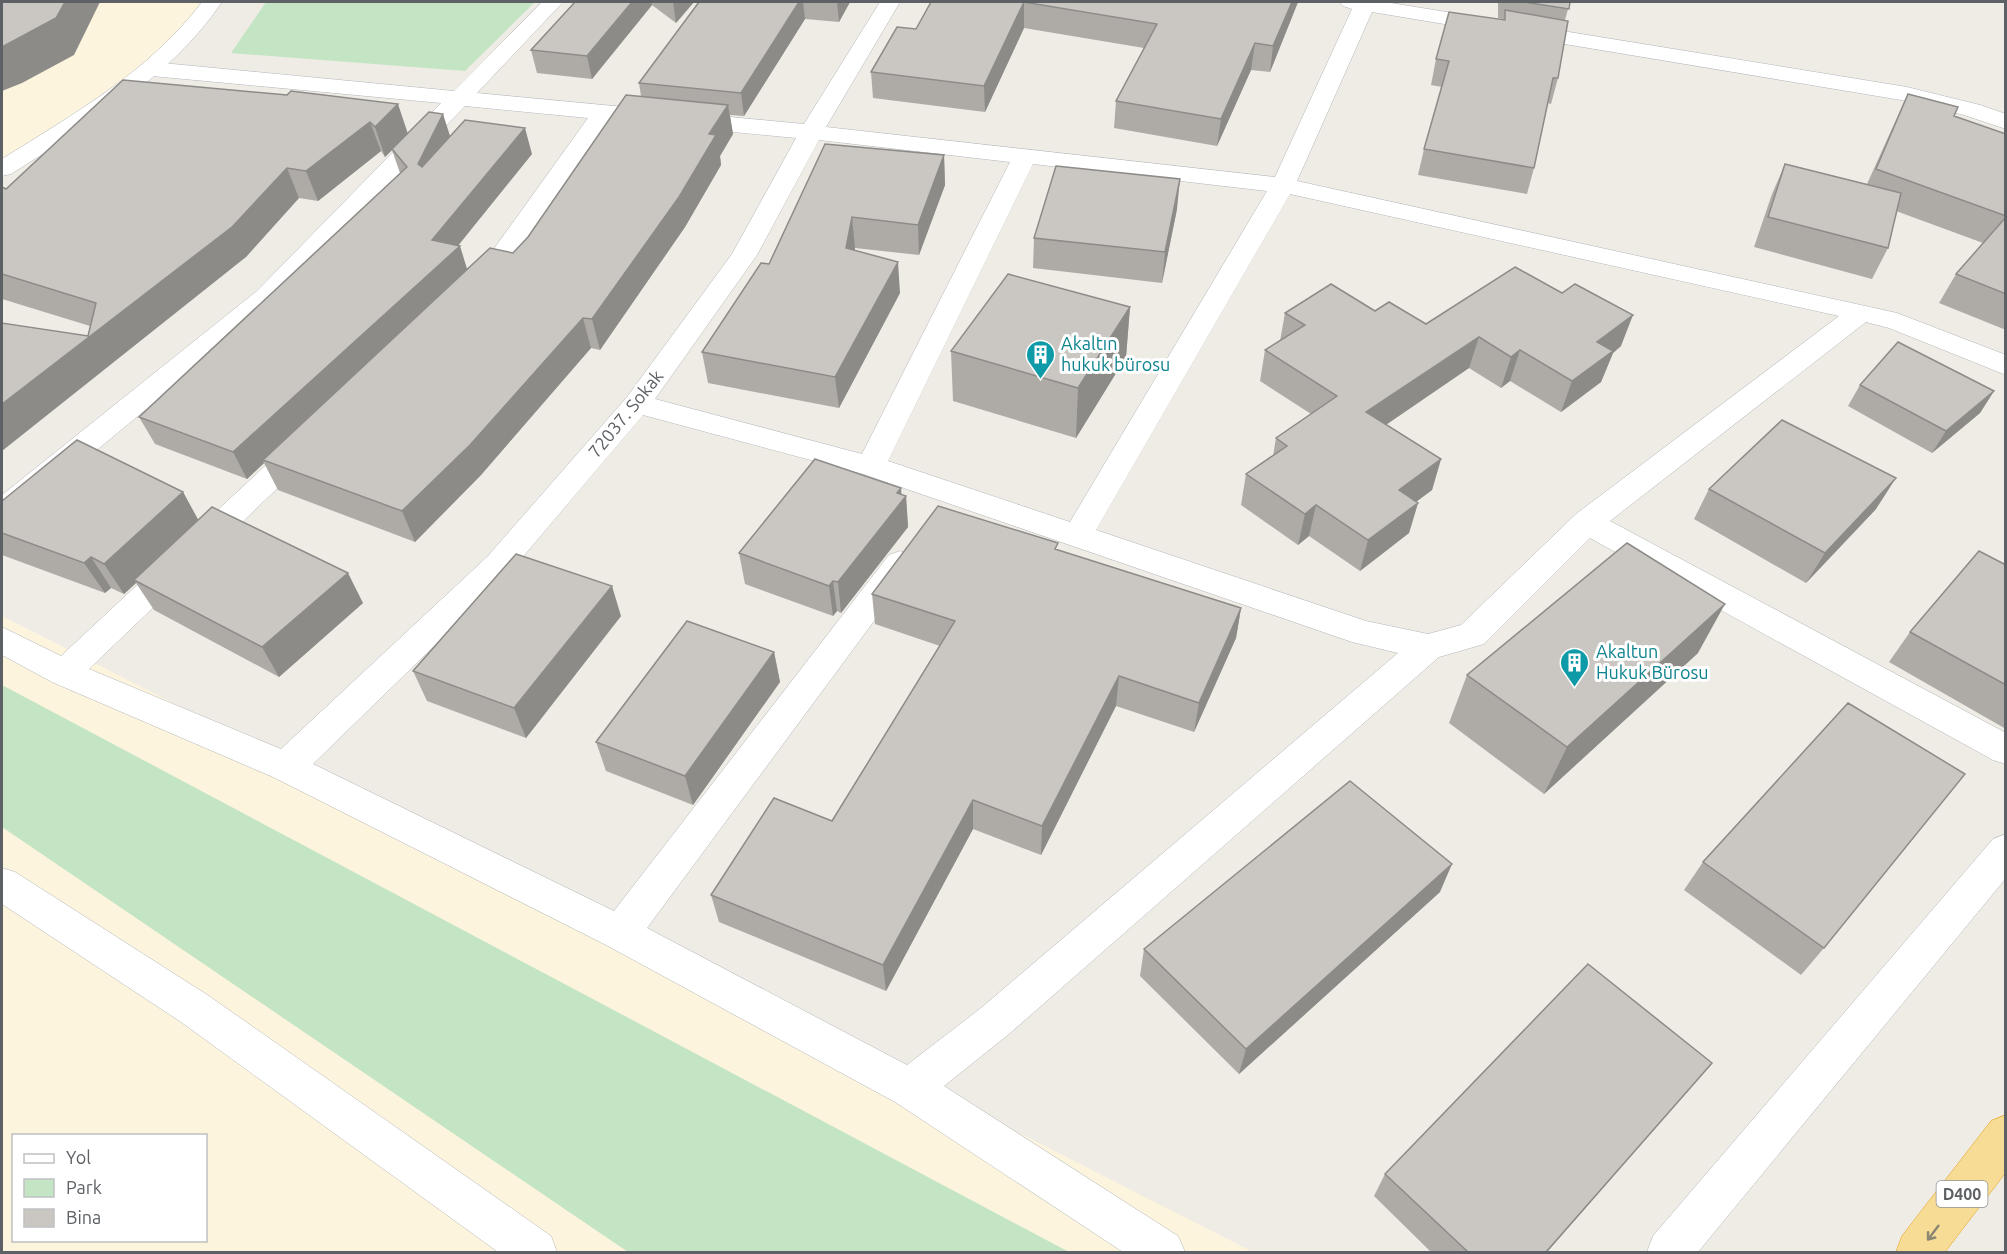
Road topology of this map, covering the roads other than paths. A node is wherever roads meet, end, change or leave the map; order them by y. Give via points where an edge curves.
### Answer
1 (212, 2) edge
2 (553, 2) edge
3 (890, 2) edge
4 (1361, 2) edge
5 (152, 69) junction
6 (458, 98) junction
7 (619, 107) junction
8 (79, 119) junction
9 (2006, 123) edge
10 (811, 132) junction
11 (2, 153) edge
12 (1025, 156) junction
13 (2, 169) edge
14 (1283, 185) junction
15 (454, 304) edge
16 (1861, 314) junction
17 (2006, 366) edge
18 (637, 404) junction
19 (324, 427) edge
20 (871, 466) junction
21 (951, 495) junction
22 (2, 511) edge
23 (1587, 522) junction
24 (1077, 536) junction
25 (2, 640) edge
26 (1428, 647) junction
27 (64, 673) junction
28 (2006, 750) edge
29 (286, 767) junction
30 (2006, 850) edge
31 (2, 884) edge
32 (620, 933) junction
33 (910, 1088) junction
34 (2006, 1136) edge
35 (535, 1252) edge
36 (1162, 1252) edge
37 (1669, 1252) edge
38 (1918, 1252) edge

1 - 5 street
2 - 6 street
3 - 10 street, 72037. Sokak
4 - 9 street via 1907,94
4 - 14 street
5 - 6 street
5 - 8 street
6 - 7 street
6 - 22 street via 266,297
7 - 10 street
7 - 15 street via 497,263
8 - 11 street
8 - 13 street
10 - 12 street
10 - 18 street, 72037. Sokak via 744,255
12 - 14 street
12 - 20 street
14 - 16 street
14 - 24 street
16 - 17 street via 1897,321
16 - 23 street
18 - 20 street
18 - 29 street, 72037. Sokak via 499,564
19 - 27 street
20 - 21 street
21 - 24 street
21 - 32 street
23 - 26 street via 1472,635
23 - 28 street
24 - 26 street via 1364,633
25 - 27 street
26 - 33 street via 995,1021
27 - 29 street
29 - 32 street
30 - 37 street
31 - 35 street via 195,1009
32 - 33 street
33 - 36 street
34 -> 38 highway, D400

